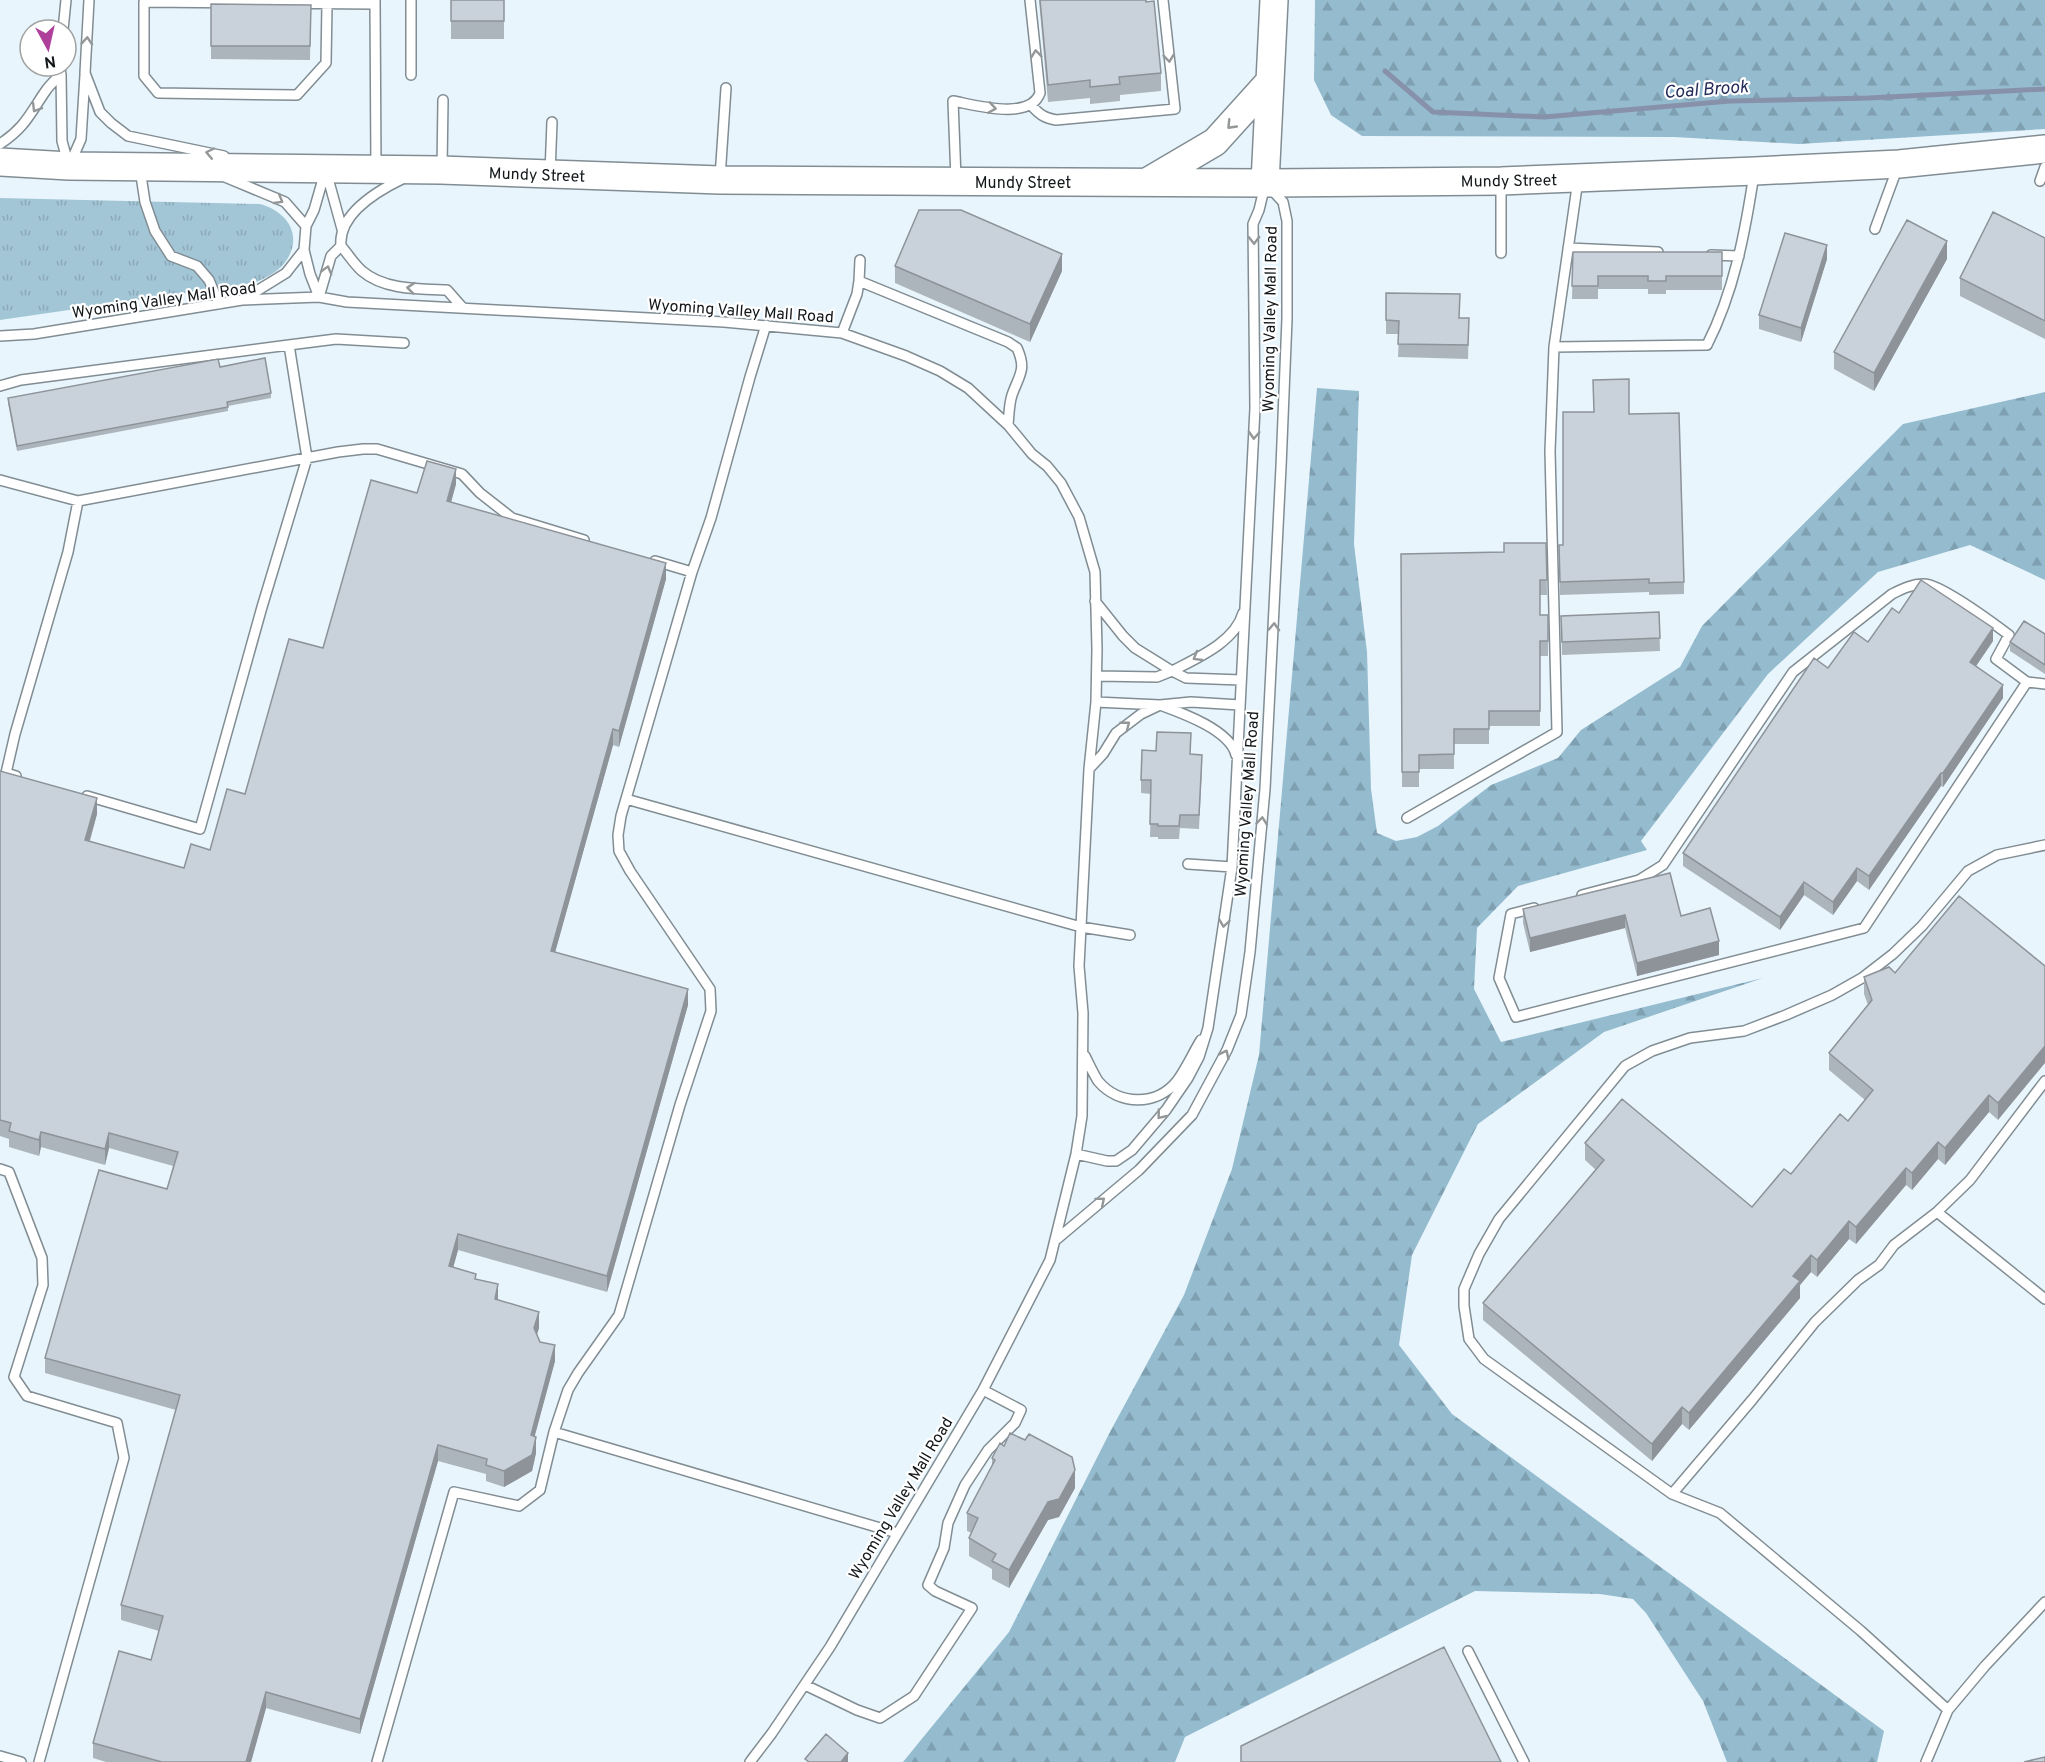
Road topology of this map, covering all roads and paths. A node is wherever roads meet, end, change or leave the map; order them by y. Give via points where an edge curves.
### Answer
1 (66, 0) edge
2 (89, 0) edge
3 (411, 0) edge
4 (1030, 0) edge
5 (1163, 0) edge
6 (1274, 0) edge
7 (375, 2) edge
8 (327, 4) junction
9 (64, 18) edge
10 (85, 73) junction
11 (411, 75) dead end
12 (55, 78) edge
13 (61, 78) edge
14 (1270, 81) junction
15 (726, 88) dead end
16 (443, 100) dead end
17 (1032, 105) junction
18 (552, 122) dead end
19 (2045, 149) edge
20 (1, 158) edge
21 (1899, 164) junction
22 (69, 166) junction
23 (140, 167) junction
24 (2045, 167) edge
25 (206, 169) junction
26 (326, 169) junction
27 (288, 170) junction
28 (376, 170) junction
29 (430, 170) junction
30 (1755, 171) junction
31 (550, 175) junction
32 (1578, 178) junction
33 (720, 180) junction
34 (1501, 181) junction
35 (2040, 181) dead end
36 (956, 182) junction
37 (1147, 182) junction
38 (1265, 183) junction
39 (306, 226) junction
40 (342, 229) junction
41 (1875, 229) dead end
42 (341, 246) junction
43 (1568, 248) junction
44 (304, 250) junction
45 (1501, 253) dead end
46 (1670, 253) edge
47 (1705, 254) edge
48 (1739, 256) junction
49 (860, 260) dead end
50 (859, 281) junction
51 (319, 297) junction
52 (242, 300) junction
53 (219, 304) junction
54 (462, 307) junction
55 (766, 325) junction
56 (843, 333) junction
57 (0, 336) edge
58 (404, 343) dead end
59 (289, 345) junction
60 (1554, 347) junction
61 (0, 386) edge
62 (1008, 425) junction
63 (306, 458) junction
64 (0, 480) edge
65 (78, 501) junction
66 (598, 544) edge
67 (643, 558) edge
68 (692, 572) junction
69 (1247, 599) junction
70 (1095, 601) junction
71 (1172, 671) junction
72 (1097, 676) junction
73 (1241, 680) junction
74 (2027, 682) junction
75 (2045, 684) edge
76 (1096, 702) junction
77 (1160, 705) junction
78 (1240, 705) junction
79 (1089, 770) junction
80 (3, 772) edge
81 (1237, 774) junction
82 (29, 780) edge
83 (75, 793) edge
84 (626, 799) junction
85 (1407, 818) dead end
86 (2045, 845) edge
87 (1188, 864) dead end
88 (1232, 867) junction
89 (1575, 897) edge
90 (1543, 905) edge
91 (1081, 927) junction
92 (1130, 935) dead end
93 (1209, 1028) junction
94 (1083, 1052) junction
95 (2045, 1081) edge
96 (1076, 1154) junction
97 (0, 1169) edge
98 (1937, 1212) junction
99 (1057, 1239) junction
100 (2045, 1299) edge
101 (983, 1390) junction
102 (554, 1432) junction
103 (1672, 1494) junction
104 (897, 1533) junction
105 (2045, 1602) edge
106 (1467, 1651) dead end
107 (805, 1685) junction
108 (1948, 1710) junction
109 (0, 1756) edge
110 (21, 1762) edge
111 (39, 1762) edge
112 (378, 1762) edge
113 (750, 1762) edge
114 (1524, 1762) edge
115 (1926, 1762) edge

1 - 9 lane
10 -> 2 lane
3 - 11 lane
17 -> 4 lane via 1040,93
5 -> 17 lane via 1175,109 1056,120 1047,119
6 - 14 main road
7 - 8 lane
7 - 28 lane
8 - 8 lane via 144,3 144,76 158,93 297,95 326,63
10 - 22 lane via 81,139
27 -> 10 lane via 128,136 100,112
12 -> 20 lane via 29,119 9,138
13 - 22 lane via 62,141
14 -> 37 main road via 1215,142
14 - 38 main road
15 - 33 lane
16 - 29 lane
36 -> 17 lane via 953,101 1004,110
18 - 31 lane
19 - 21 main road, Mundy Street
20 - 22 main road, Mundy Street
21 - 30 main road, Mundy Street
21 - 41 lane
22 - 23 main road, Mundy Street
23 - 25 main road, Mundy Street
23 - 53 lane via 145,202 155,231 171,256 197,266 209,280
24 - 35 lane
25 - 27 main road, Mundy Street
25 -> 39 lane via 285,202
26 - 27 main road, Mundy Street
26 - 28 main road, Mundy Street
26 - 39 lane
26 - 40 lane
28 - 29 main road, Mundy Street
29 - 31 main road, Mundy Street
29 - 40 lane via 366,199
30 - 32 main road, Mundy Street
30 - 48 lane
31 - 33 main road, Mundy Street
32 - 34 main road, Mundy Street
32 - 43 lane
33 - 36 main road, Mundy Street
34 - 38 main road, Mundy Street
34 - 45 lane
36 - 37 main road, Mundy Street
37 - 38 main road, Mundy Street
38 -> 69 lane, Wyoming Valley Mall Road via 1253,224 1255,408
99 -> 38 lane, Wyoming Valley Mall Road via 1139,1170 1192,1115 1241,1015 1265,789 1287,320 1287,221 1283,202
39 - 44 lane
40 - 42 lane
51 -> 42 lane via 331,256
54 -> 42 lane via 447,290 397,286 372,279
43 - 46 lane
43 - 60 lane
44 - 51 lane
44 - 52 lane via 286,273
47 - 48 lane
48 - 60 lane via 1720,319 1707,345
49 - 50 lane
50 - 56 lane
50 - 62 lane via 1017,348 1023,366 1012,395
51 - 52 lane, Wyoming Valley Mall Road
51 - 54 lane, Wyoming Valley Mall Road via 347,302
52 - 53 lane, Wyoming Valley Mall Road
53 - 57 lane, Wyoming Valley Mall Road
54 - 55 lane, Wyoming Valley Mall Road
55 - 56 lane, Wyoming Valley Mall Road
55 - 68 lane
56 - 62 lane, Wyoming Valley Mall Road via 940,371 968,388
58 - 59 lane via 336,339
59 - 61 lane
59 - 63 lane
60 - 85 lane via 1550,451 1557,732
62 - 70 lane, Wyoming Valley Mall Road via 1061,483 1075,507 1095,572
63 - 65 lane
63 - 66 lane via 363,449 438,466 462,474 512,519
63 - 83 lane via 200,829
64 - 65 lane
65 - 80 lane via 68,552
67 - 68 lane
68 - 84 lane
69 -> 71 lane via 1241,620 1228,638
69 - 73 lane, Wyoming Valley Mall Road
70 - 71 lane via 1135,648
70 - 72 lane, Wyoming Valley Mall Road
71 - 72 lane via 1157,677
71 - 73 lane via 1186,678
72 - 76 lane, Wyoming Valley Mall Road
73 - 78 lane, Wyoming Valley Mall Road
74 - 75 lane
74 - 89 lane via 1996,659 2009,635 1956,598 1926,584 1908,586 1892,594 1793,672 1663,865 1639,880
74 - 90 lane via 1864,928 1516,1017 1500,978 1511,914
76 - 77 lane
76 - 79 lane, Wyoming Valley Mall Road
77 - 78 lane
79 -> 77 lane via 1116,733
77 - 81 lane via 1227,738 1236,752
78 - 81 lane, Wyoming Valley Mall Road
79 - 91 lane, Wyoming Valley Mall Road
80 - 82 lane
81 - 88 lane, Wyoming Valley Mall Road
84 - 91 lane
84 - 102 lane via 618,835 619,851 710,989 711,1011 619,1315 568,1390
86 - 103 lane via 1997,855 1968,872 1893,954 1832,995 1744,1031 1690,1038 1652,1051 1625,1066 1499,1220 1484,1246 1464,1289 1469,1339 1484,1359
87 - 88 lane
88 -> 93 lane, Wyoming Valley Mall Road
91 - 92 lane
91 - 94 lane, Wyoming Valley Mall Road
93 - 94 lane via 1177,1080 1151,1099 1124,1098 1100,1083
93 -> 96 lane via 1188,1078 1132,1150 1116,1161
94 - 96 lane, Wyoming Valley Mall Road via 1082,1116
95 - 98 lane via 1970,1180
96 - 99 lane, Wyoming Valley Mall Road
97 - 111 lane via 9,1172 42,1258 43,1286 14,1377 27,1396 117,1423 124,1458
98 - 100 lane
98 - 103 lane via 1894,1245 1879,1265 1815,1322
99 - 101 lane, Wyoming Valley Mall Road
101 - 104 lane, Wyoming Valley Mall Road
101 - 107 lane via 1021,1410 1016,1423 988,1450 965,1485 928,1586 972,1608 914,1696 880,1719
102 - 104 lane
102 - 112 lane via 540,1490 519,1506 454,1492
103 - 108 lane via 1720,1513
104 - 107 lane, Wyoming Valley Mall Road
105 - 108 lane
106 - 114 lane
107 - 113 lane, Wyoming Valley Mall Road
108 - 115 lane
109 - 110 lane

